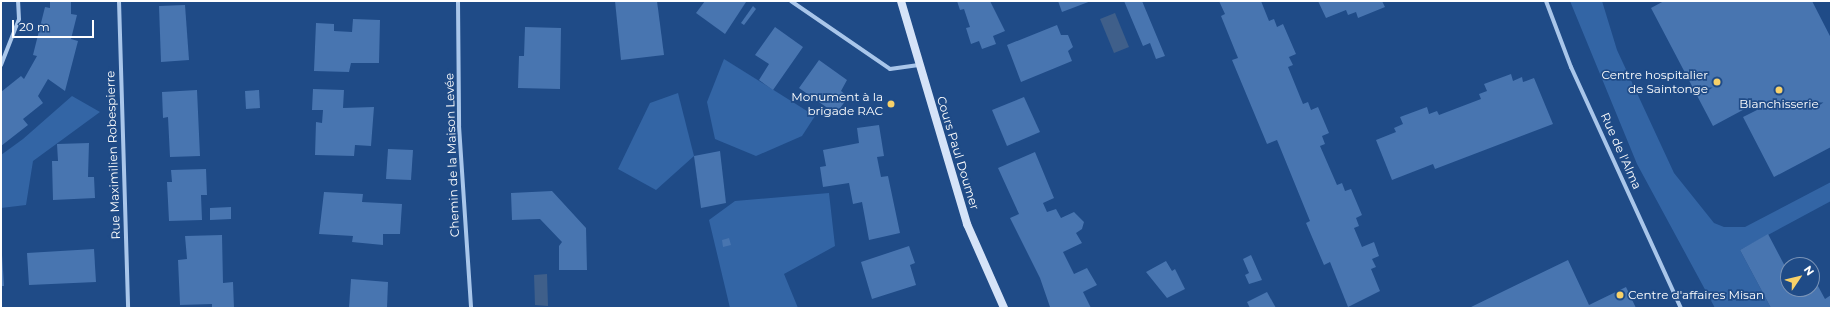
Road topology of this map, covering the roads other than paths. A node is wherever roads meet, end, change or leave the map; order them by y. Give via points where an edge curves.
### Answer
1 (18, 1) edge
2 (119, 1) edge
3 (458, 1) edge
4 (791, 1) edge
5 (901, 1) edge
6 (1546, 1) edge
7 (1, 64) edge
8 (919, 66) junction
9 (128, 308) edge
10 (471, 308) edge
11 (1004, 308) edge
12 (1681, 308) edge

1 - 7 street via 19,19
2 - 9 street, Rue Maximilien Robespierre
3 - 10 street, Chemin de la Maison Levée via 458,126
4 - 8 street via 890,69
5 - 8 street, Cours Paul Doumer
6 - 12 street, Rue de l'Alma via 1571,66
8 - 11 street, Cours Paul Doumer via 967,224

